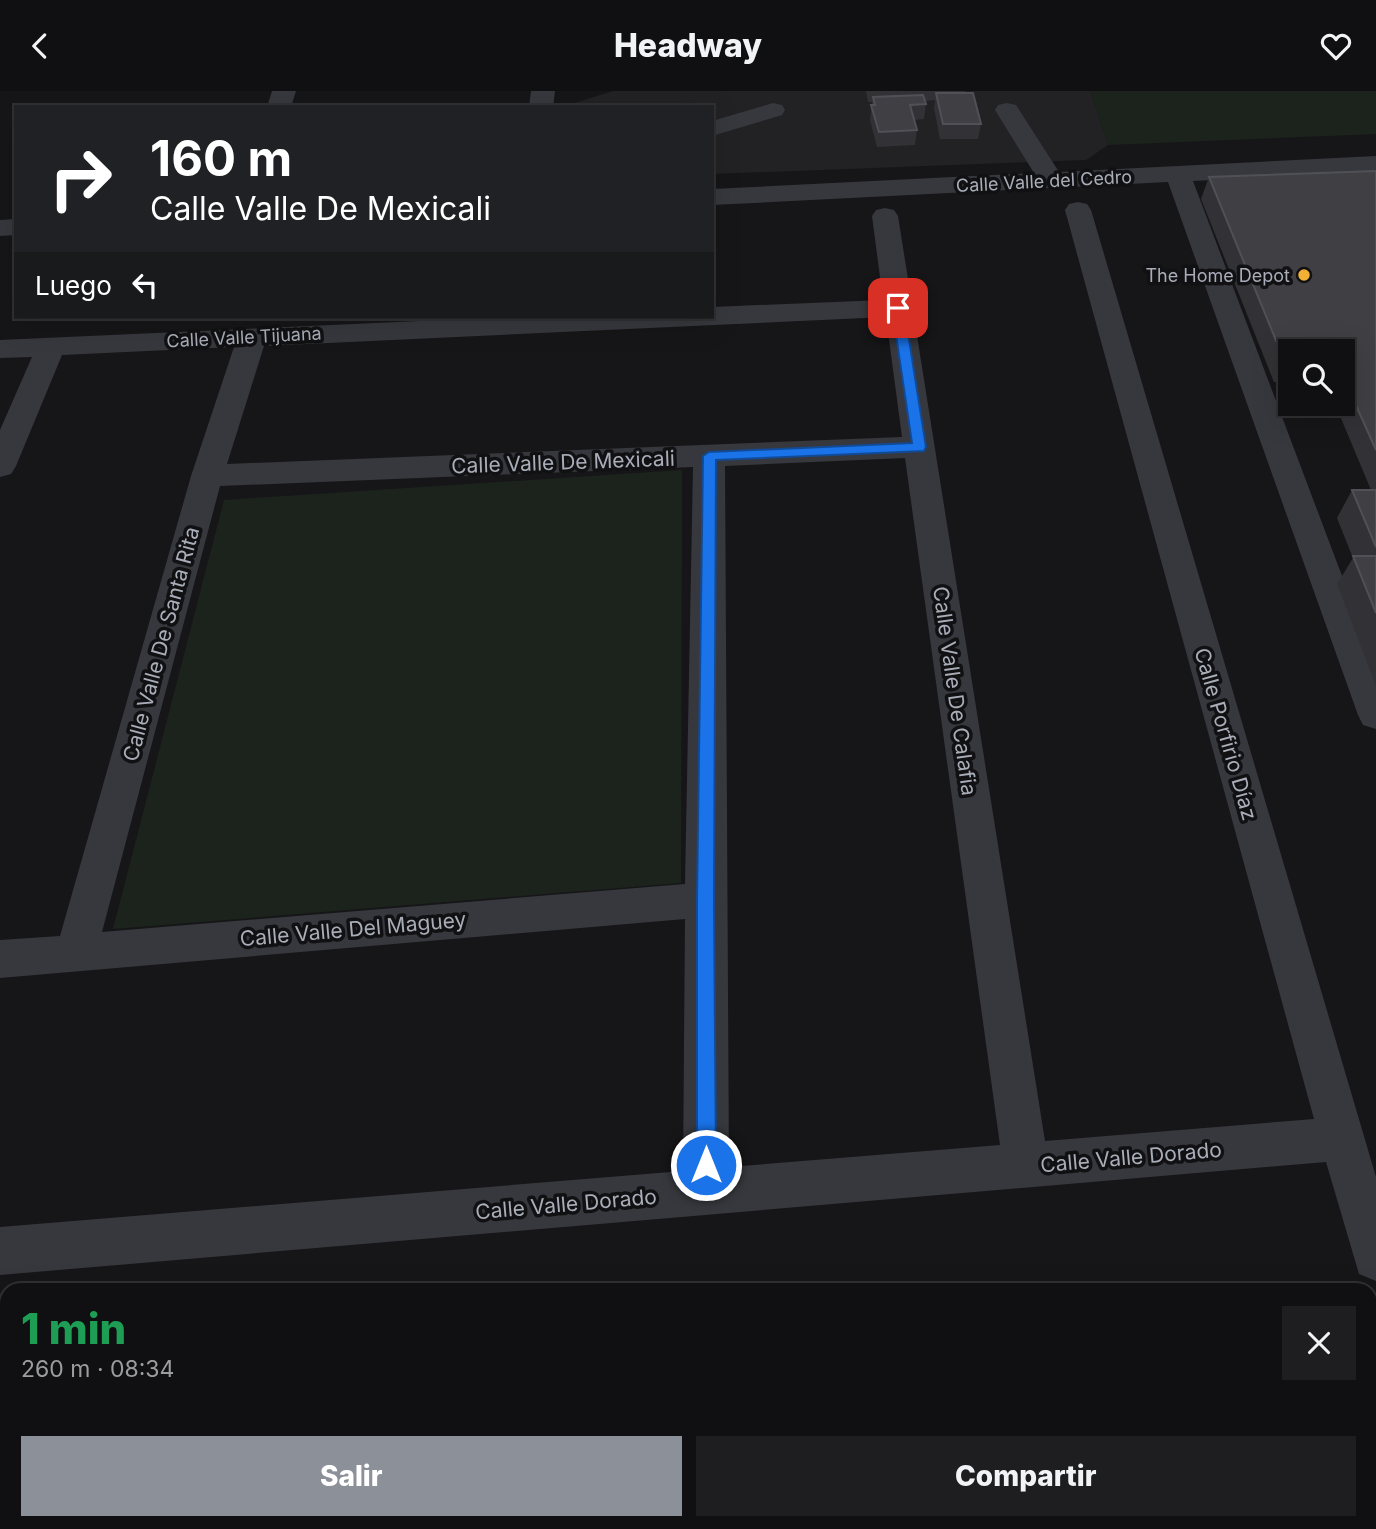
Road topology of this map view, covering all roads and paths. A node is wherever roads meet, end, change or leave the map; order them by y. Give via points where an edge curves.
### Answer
1 (773, 110) dead end
2 (1007, 110) dead end
3 (714, 128) edge
4 (1376, 165) edge
5 (1178, 175) junction
6 (1052, 181) junction
7 (714, 197) edge
8 (1078, 210) dead end
9 (885, 216) dead end
10 (898, 308) junction
11 (714, 316) edge
12 (653, 319) edge
13 (252, 337) junction
14 (51, 347) junction
15 (0, 349) edge
16 (919, 447) junction
17 (709, 456) junction
18 (0, 466) edge
19 (207, 476) junction
20 (1376, 715) edge
21 (705, 900) junction
22 (76, 953) junction
23 (0, 959) edge
24 (1341, 1139) junction
25 (1026, 1166) junction
26 (706, 1192) junction
27 (0, 1251) edge
28 (1376, 1257) edge

1 - 3 street
2 - 6 street
4 - 5 street, Calle Valle del Cedro
5 - 6 street, Calle Valle del Cedro
5 - 20 street
6 - 7 street, Calle Valle del Cedro
8 - 24 street, Calle Porfirio Díaz
9 - 10 street, Calle Valle De Calafia
10 - 11 street
10 - 16 street, Calle Valle De Calafia
12 - 13 street, Calle Valle Tijuana
13 - 14 street, Calle Valle Tijuana
13 - 19 street, Calle Valle De Santa Rita
14 - 15 street, Calle Valle Tijuana
14 - 18 street
16 - 17 street, Calle Valle De Mexicali
16 - 25 street, Calle Valle De Calafia
17 - 19 street, Calle Valle De Mexicali
17 - 21 street
19 - 22 street, Calle Valle De Santa Rita
21 - 22 street, Calle Valle Del Maguey
21 - 26 street
22 - 23 street, Calle Valle Del Maguey
24 - 25 street, Calle Valle Dorado
24 - 28 street, Calle Porfirio Díaz
25 - 26 street, Calle Valle Dorado
26 - 27 street, Calle Valle Dorado

